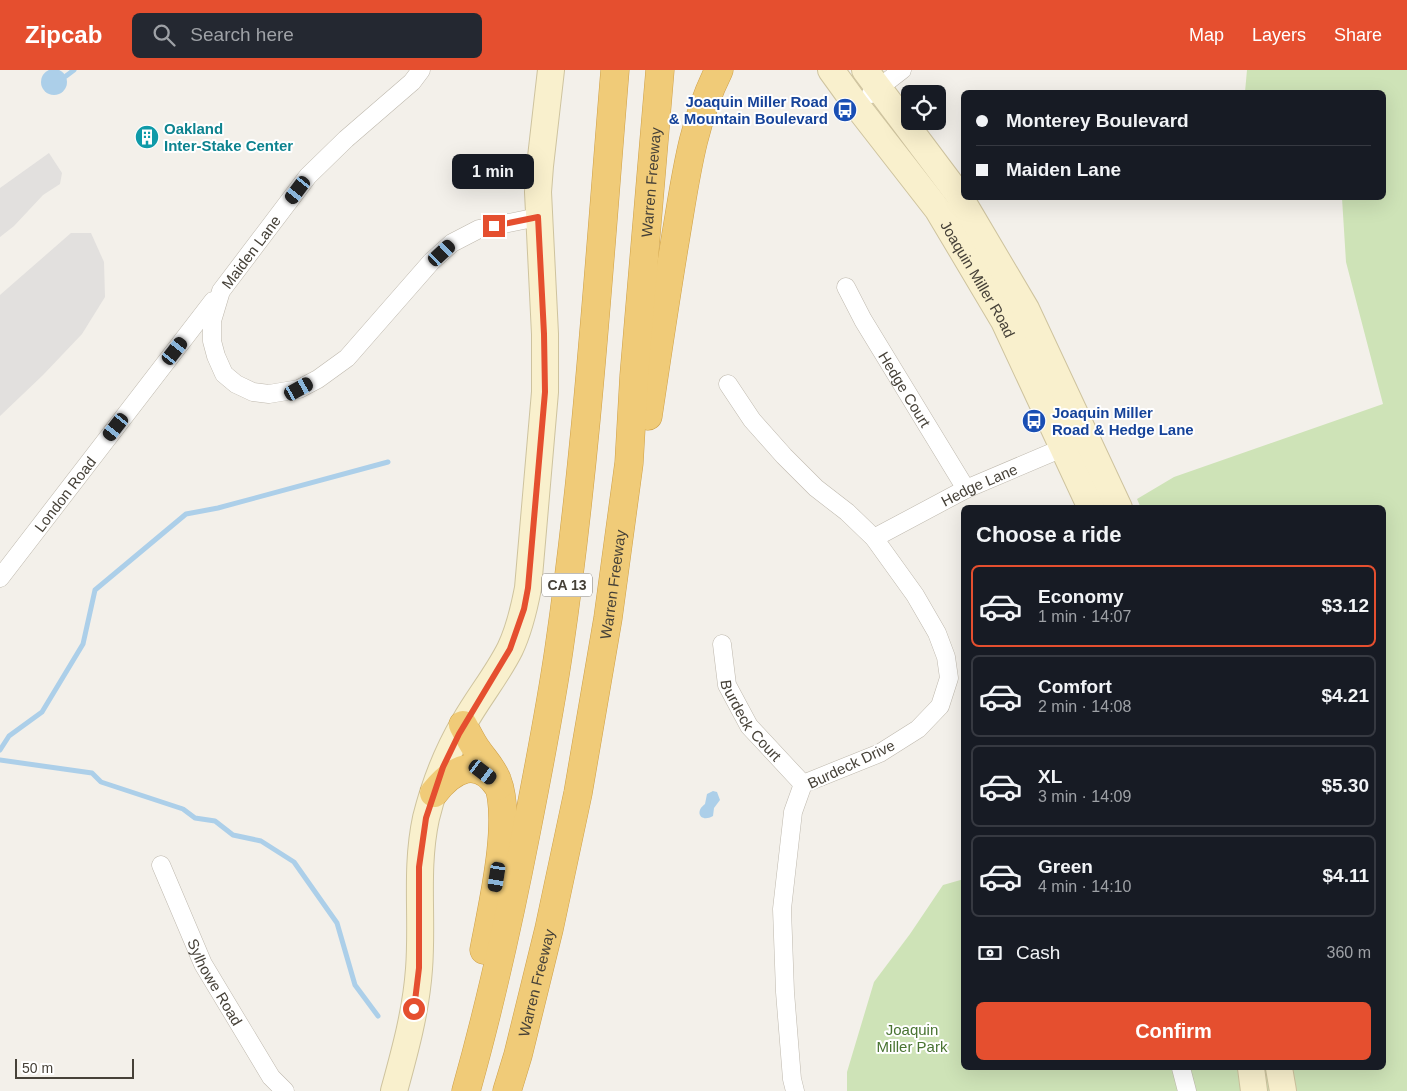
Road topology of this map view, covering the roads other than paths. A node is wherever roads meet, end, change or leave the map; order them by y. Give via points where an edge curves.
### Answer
1 (421, 70) edge
2 (551, 70) edge
3 (615, 70) edge
4 (660, 70) edge
5 (831, 70) edge
6 (902, 70) edge
7 (718, 74) edge
8 (872, 79) edge
9 (857, 106) junction
10 (961, 199) edge
11 (962, 200) edge
12 (538, 217) junction
13 (846, 287) dead end
14 (221, 291) junction
15 (728, 384) dead end
16 (1087, 437) junction
17 (1064, 447) junction
18 (628, 463) junction
19 (966, 490) junction
20 (1090, 505) edge
21 (1119, 505) edge
22 (874, 538) junction
23 (0, 578) edge
24 (722, 644) dead end
25 (463, 725) junction
26 (803, 784) junction
27 (502, 792) junction
28 (434, 793) junction
29 (161, 865) dead end
30 (1182, 1070) edge
31 (1251, 1070) edge
32 (1279, 1070) edge
33 (284, 1091) edge
34 (394, 1091) edge
35 (456, 1091) edge
36 (466, 1091) edge
37 (507, 1091) edge
38 (795, 1091) edge
39 (1187, 1091) edge
40 (1254, 1091) edge
41 (1283, 1091) edge

1 - 14 street, Maiden Lane via 412,82 308,176
2 - 12 main road via 540,166
3 - 36 highway, CA 13 via 591,371 559,650 511,910
4 - 18 highway, Warren Freeway / CA 13
5 - 9 main road, Joaquin Miller Road
6 - 8 street
7 - 18 highway via 693,140 646,427
8 - 9 street
8 - 10 main road, Joaquin Miller Road
9 - 17 main road, Joaquin Miller Road via 938,210 1004,321
11 - 16 main road, Joaquin Miller Road via 1026,310
12 - 14 street, Maiden Lane via 479,230 452,243 347,358 299,389 269,394 253,392 224,374 212,341 212,321
12 - 25 main road via 545,392 528,588 510,649
13 - 19 street, Hedge Court
14 - 23 street, London Road
15 - 22 street, Burdeck Drive via 752,420 784,456
16 - 17 street, Hedge Lane
16 - 21 main road, Joaquin Miller Road
17 - 19 street, Hedge Lane
17 - 20 main road, Joaquin Miller Road
18 - 37 highway, Warren Freeway / CA 13 via 608,618 578,793 549,929
19 - 22 street, Hedge Lane
22 - 26 street, Burdeck Drive via 915,595 937,633 949,678 940,706 918,729 880,753
24 - 26 street, Burdeck Court via 727,686 749,726
25 - 27 highway via 497,778
25 - 28 main road
26 - 38 street, Burdeck Drive via 793,812 782,909 785,992
27 - 28 highway via 494,780 473,768 452,774
27 - 35 highway via 503,825 497,877
28 - 34 main road via 426,818 419,867 416,995
29 - 33 street, Sylhowe Road via 202,964 271,1076
30 - 39 street
31 - 40 main road
32 - 41 main road

